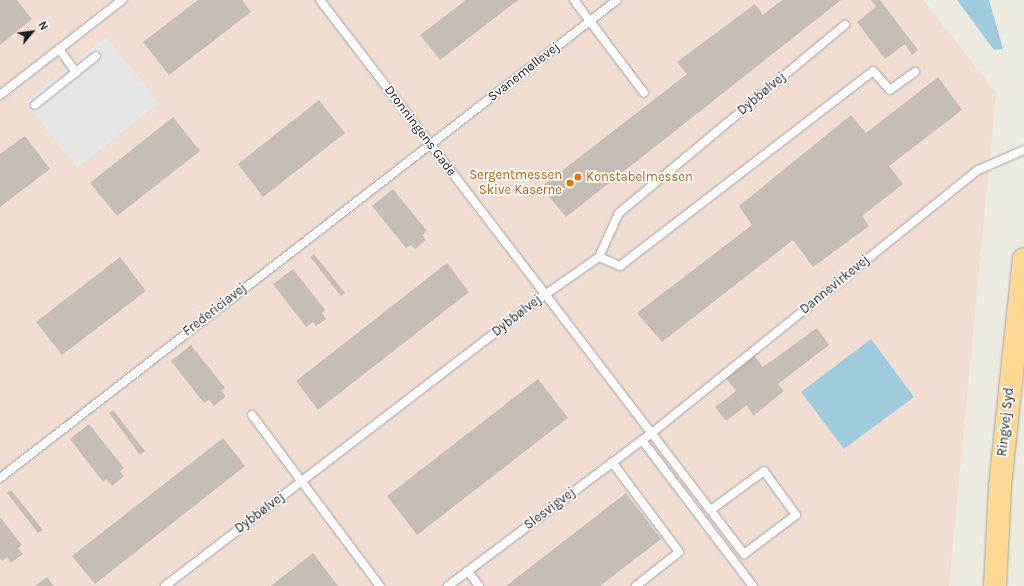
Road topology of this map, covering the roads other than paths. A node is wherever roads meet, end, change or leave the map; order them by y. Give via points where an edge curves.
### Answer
1 (122, 0) edge
2 (320, 0) edge
3 (574, 0) edge
4 (614, 1) edge
5 (590, 21) junction
6 (845, 25) dead end
7 (59, 49) junction
8 (96, 56) dead end
9 (76, 72) junction
10 (915, 72) dead end
11 (644, 93) dead end
12 (0, 95) edge
13 (35, 105) dead end
14 (431, 144) junction
15 (1024, 150) edge
16 (598, 258) junction
17 (1024, 259) edge
18 (546, 294) junction
19 (252, 416) dead end
20 (653, 432) junction
21 (642, 440) junction
22 (612, 462) junction
23 (0, 478) edge
24 (302, 481) junction
25 (711, 510) junction
26 (468, 571) junction
27 (165, 586) edge
28 (380, 586) edge
29 (448, 586) edge
30 (478, 586) edge
31 (636, 586) edge
32 (753, 586) edge
33 (995, 586) edge

1 - 7 lane
2 - 14 lane, Dronningens Gade
3 - 5 lane
4 - 5 lane, Svanemøllevej
5 - 11 lane
5 - 14 lane, Svanemøllevej
6 - 16 lane, Dybbølvej via 619,213
7 - 9 lane
7 - 12 lane
8 - 9 lane
9 - 13 lane
10 - 16 lane via 890,90 873,71 620,266
14 - 18 lane, Dronningens Gade
14 - 23 lane, Fredericiavej
15 - 20 lane, Dannevirkevej via 978,170
16 - 18 lane, Dybbølvej
17 - 33 main road, Ringvej Syd via 1000,486
18 - 20 lane, Dronningens Gade
18 - 24 lane, Dybbølvej
19 - 24 lane
20 - 21 lane, Slesvigvej
20 - 25 lane, Dronningens Gade
21 - 22 lane, Slesvigvej
21 - 32 lane
22 - 26 lane, Slesvigvej
22 - 31 lane via 680,552
24 - 27 lane, Dybbølvej
24 - 28 lane
25 - 25 lane, Dronningens Gade via 764,471 796,515 744,554
26 - 29 lane, Slesvigvej
26 - 30 lane

